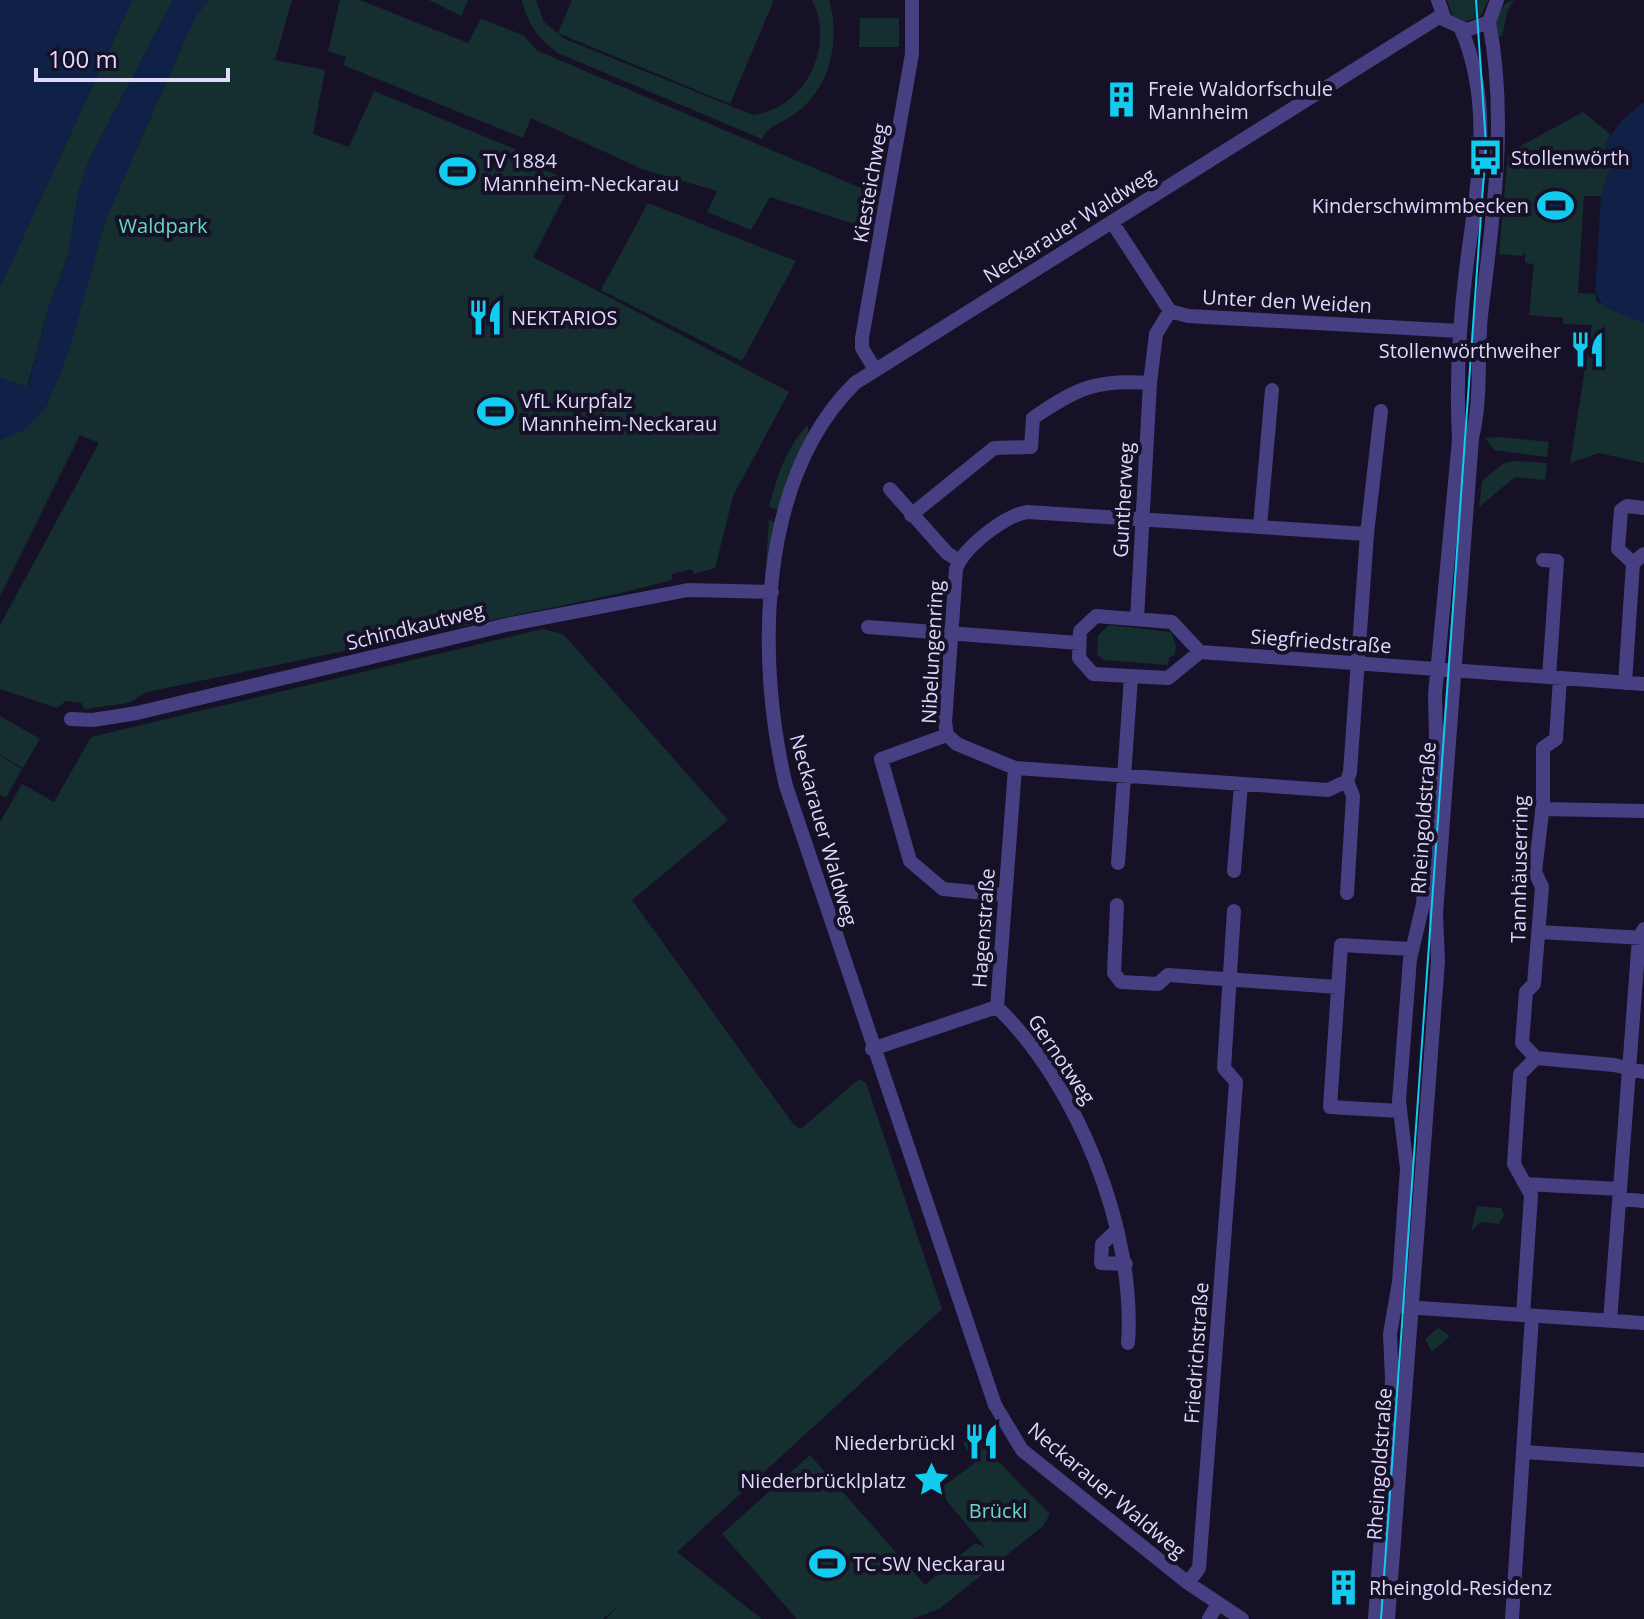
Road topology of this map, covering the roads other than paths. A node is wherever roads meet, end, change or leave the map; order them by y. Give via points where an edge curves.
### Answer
1 (912, 0) edge
2 (1438, 0) edge
3 (1497, 0) edge
4 (1442, 15) junction
5 (1489, 22) junction
6 (1461, 29) junction
7 (1112, 222) junction
8 (1170, 311) junction
9 (1460, 331) junction
10 (874, 368) junction
11 (1150, 383) junction
12 (1272, 390) dead end
13 (1381, 411) dead end
14 (890, 489) dead end
15 (1644, 508) edge
16 (911, 515) junction
17 (1144, 518) junction
18 (1260, 526) junction
19 (1367, 534) junction
20 (1639, 558) edge
21 (1543, 560) dead end
22 (959, 561) junction
23 (772, 592) junction
24 (1137, 619) junction
25 (868, 627) dead end
26 (952, 635) junction
27 (1079, 643) junction
28 (1200, 652) junction
29 (1357, 664) junction
30 (1439, 669) junction
31 (1455, 670) junction
32 (1131, 677) junction
33 (1554, 678) junction
34 (1625, 683) junction
35 (1644, 684) edge
36 (71, 719) dead end
37 (947, 735) junction
38 (1015, 768) junction
39 (1125, 776) junction
40 (1347, 781) junction
41 (1241, 784) junction
42 (1542, 809) junction
43 (1644, 811) edge
44 (1118, 863) dead end
45 (1234, 871) dead end
46 (1347, 893) dead end
47 (1004, 895) junction
48 (1117, 905) dead end
49 (1234, 911) dead end
50 (1539, 932) junction
51 (1642, 935) edge
52 (1411, 949) junction
53 (1227, 979) junction
54 (1337, 987) junction
55 (997, 1007) junction
56 (872, 1049) junction
57 (1536, 1058) junction
58 (1636, 1072) edge
59 (1399, 1111) junction
60 (1525, 1184) junction
61 (1620, 1194) junction
62 (1644, 1201) edge
63 (1117, 1230) junction
64 (1126, 1264) junction
65 (1395, 1307) junction
66 (1413, 1308) junction
67 (1527, 1316) junction
68 (1610, 1321) junction
69 (1644, 1323) edge
70 (1128, 1343) dead end
71 (1523, 1452) junction
72 (1644, 1460) edge
73 (1188, 1583) junction
74 (1217, 1605) junction
75 (1209, 1619) edge
76 (1242, 1619) edge
77 (1375, 1619) edge
78 (1388, 1619) edge
79 (1512, 1619) edge

1 - 10 street, Kiesteichweg via 912,54 862,338
2 - 4 street
3 - 5 street, Rheingoldstraße
4 - 6 street
4 - 7 street, Neckarauer Waldweg
5 - 6 street
5 - 31 street, Rheingoldstraße via 1499,138
6 - 9 street, Rheingoldstraße via 1479,85 1480,140 1475,229
7 - 8 street
7 - 10 street, Neckarauer Waldweg
8 - 9 street, Unter den Weiden
8 - 11 street, Guntherweg via 1156,334
9 - 30 street, Rheingoldstraße via 1459,440
10 - 23 street, Neckarauer Waldweg via 829,412 799,470 783,517
11 - 16 street via 1113,380 1071,392 1033,418 1031,447 994,448
11 - 17 street, Guntherweg
12 - 18 street
13 - 19 street
14 - 16 street
15 - 20 street via 1621,510 1618,549
16 - 22 street
17 - 18 street, Nibelungenring
17 - 22 street, Nibelungenring via 1016,514
17 - 24 street, Guntherweg
18 - 19 street, Nibelungenring
19 - 29 street
20 - 34 street
21 - 33 street, Tannhäuserring via 1557,561
22 - 26 street, Nibelungenring
23 - 36 street, Schindkautweg via 688,590 506,625 165,707
23 - 56 street, Neckarauer Waldweg via 775,738
24 - 27 street via 1096,616 1080,631
24 - 28 street via 1172,622
25 - 26 street
26 - 27 street
26 - 37 street, Nibelungenring
27 - 32 street via 1079,658 1093,674
28 - 29 street, Siegfriedstraße
28 - 32 street via 1168,678
29 - 30 street, Siegfriedstraße
29 - 40 street
30 - 31 street
30 - 52 street, Rheingoldstraße via 1423,904
31 - 33 street
31 - 66 street, Rheingoldstraße
32 - 39 street
33 - 34 street
33 - 42 street, Tannhäuserring via 1556,739 1543,748
34 - 35 street
37 - 38 street, Nibelungenring
37 - 47 street via 881,759 910,861 943,889
38 - 39 street, Nibelungenring
38 - 47 street, Hagenstraße
39 - 41 street, Nibelungenring
39 - 44 street
40 - 41 street, Nibelungenring via 1328,790
40 - 46 street via 1353,796
41 - 45 street
42 - 43 street
42 - 50 street, Tannhäuserring via 1535,872 1542,887
47 - 55 street, Hagenstraße
48 - 53 street via 1114,973 1121,982 1158,984 1168,975
49 - 53 street, Friedrichstraße
50 - 51 street
50 - 57 street, Tannhäuserring via 1522,1043
51 - 58 street
52 - 54 street via 1341,945
52 - 59 street, Rheingoldstraße
53 - 54 street
53 - 73 street, Friedrichstraße via 1224,1068 1236,1082 1199,1568
54 - 59 street via 1330,1107
55 - 56 street, Hagenstraße
55 - 63 street, Gernotweg via 1014,1023 1078,1116
56 - 73 street, Neckarauer Waldweg via 1005,1427 1022,1450
57 - 58 street
57 - 60 street via 1520,1074 1514,1164
58 - 61 street
59 - 65 street, Rheingoldstraße via 1407,1169
60 - 61 street
60 - 67 street via 1531,1195
61 - 62 street
61 - 68 street
63 - 64 street, Gernotweg
63 - 64 street via 1102,1244 1101,1263
64 - 70 street, Gernotweg via 1131,1303
65 - 66 street
65 - 77 street, Rheingoldstraße
66 - 67 street
66 - 78 street, Rheingoldstraße
67 - 68 street
67 - 71 street
68 - 69 street
71 - 72 street
71 - 79 street
73 - 74 street, Neckarauer Waldweg
74 - 75 street
74 - 76 street, Neckarauer Waldweg

